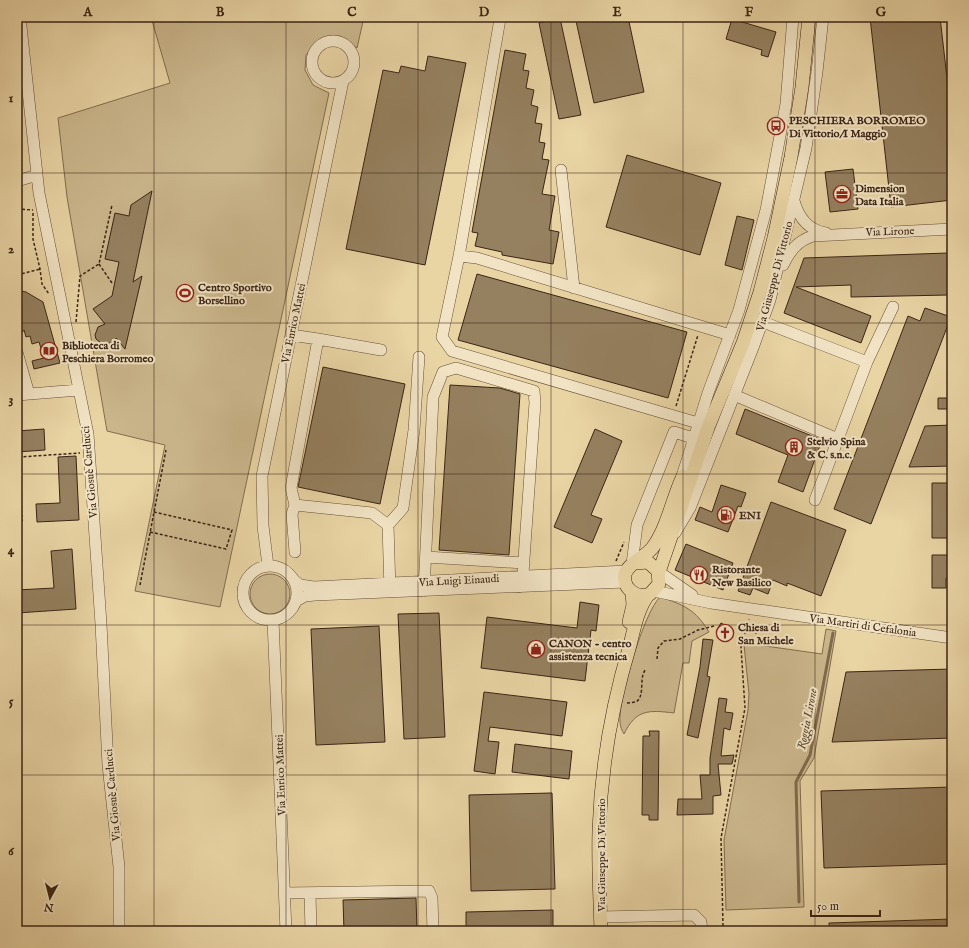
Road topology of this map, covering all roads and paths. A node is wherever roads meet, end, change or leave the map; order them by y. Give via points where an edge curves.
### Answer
1 (20, 17) edge
2 (793, 17) edge
3 (809, 17) edge
4 (823, 17) edge
5 (500, 19) dead end
6 (343, 81) dead end
7 (561, 170) dead end
8 (37, 176) junction
9 (17, 181) edge
10 (794, 201) junction
11 (112, 205) dead end
12 (17, 209) edge
13 (33, 210) dead end
14 (952, 229) edge
15 (828, 234) junction
16 (459, 256) junction
17 (99, 264) junction
18 (40, 269) dead end
19 (17, 274) edge
20 (112, 283) dead end
21 (773, 287) junction
22 (574, 288) junction
23 (894, 307) dead end
24 (763, 322) junction
25 (76, 326) dead end
26 (291, 335) junction
27 (730, 335) junction
28 (318, 339) junction
29 (381, 350) dead end
30 (17, 352) edge
31 (420, 357) dead end
32 (868, 362) junction
33 (79, 390) junction
34 (29, 394) junction
35 (17, 395) edge
36 (734, 395) junction
37 (704, 424) junction
38 (693, 438) junction
39 (838, 439) junction
40 (166, 450) dead end
41 (89, 452) junction
42 (679, 484) junction
43 (815, 500) dead end
44 (295, 505) junction
45 (154, 512) junction
46 (17, 525) edge
47 (388, 525) junction
48 (150, 532) junction
49 (668, 542) junction
50 (295, 552) dead end
51 (426, 557) junction
52 (524, 563) junction
53 (268, 566) junction
54 (658, 572) junction
55 (630, 575) junction
56 (294, 580) junction
57 (522, 582) junction
58 (140, 585) dead end
59 (424, 586) junction
60 (390, 588) junction
61 (652, 593) junction
62 (296, 601) junction
63 (703, 601) junction
64 (751, 609) junction
65 (274, 620) junction
66 (714, 626) dead end
67 (745, 631) junction
68 (757, 633) dead end
69 (952, 638) edge
70 (657, 659) dead end
71 (646, 669) dead end
72 (625, 702) dead end
73 (284, 893) junction
74 (310, 893) junction
75 (600, 917) junction
76 (723, 926) dead end
77 (702, 929) edge
78 (120, 931) edge
79 (286, 931) edge
80 (311, 931) edge
81 (433, 931) edge
82 (593, 931) edge
83 (601, 931) edge

1 - 8 street, Via Giosuè Carducci
2 - 27 street, Via Giuseppe Di Vittorio via 790,72 777,155 760,235
3 - 37 main road, Via Giuseppe Di Vittorio via 796,124 774,238 751,319
4 - 10 street, Via Giuseppe Di Vittorio via 818,72
5 - 16 street
6 - 26 street, Via Enrico Mattei
7 - 22 street
8 - 9 street
8 - 33 street, Via Giosuè Carducci via 47,239
10 - 15 street, Via Lirone via 798,214 804,221 818,232
10 - 21 street, Via Giuseppe Di Vittorio
11 - 17 path
12 - 13 path
14 - 15 street, Via Lirone
15 - 21 street, Via Lirone via 798,242 788,255
16 - 22 street via 477,258
16 - 37 street via 442,337 452,351
17 - 20 path
17 - 25 path via 80,276
18 - 19 path
21 - 24 street, Via Giuseppe Di Vittorio
22 - 27 street
23 - 32 street
24 - 32 street
24 - 36 street, Via Giuseppe Di Vittorio
26 - 28 street
26 - 53 street, Via Enrico Mattei via 262,476 263,526
27 - 37 street, Via Giuseppe Di Vittorio
28 - 29 street
28 - 44 street via 291,488
30 - 34 street
31 - 47 street via 414,430 403,508
32 - 39 street
33 - 34 street
33 - 41 street, Via Giosuè Carducci
34 - 35 street
36 - 39 street
36 - 49 street, Via Giuseppe Di Vittorio via 690,508 681,526
37 - 38 street, Via Giuseppe Di Vittorio
37 - 42 main road, Via Giuseppe Di Vittorio
37 - 49 main road, Via Giuseppe Di Vittorio
38 - 42 street, Via Giuseppe Di Vittorio
38 - 55 street via 674,432 637,525
39 - 43 street
40 - 45 path
41 - 46 path via 19,457 22,521
41 - 78 street, Via Giosuè Carducci via 108,765 119,867
42 - 55 main road, Via Giuseppe Di Vittorio via 657,540
44 - 47 street via 372,513
44 - 50 street via 292,514
45 - 48 path
45 - 48 path via 232,530 226,549
47 - 60 street
48 - 58 path
49 - 54 main road, Via Giuseppe Di Vittorio
51 - 52 street
51 - 52 street via 433,397 442,372 456,368 534,391
51 - 59 street
52 - 57 street
53 - 56 street via 283,569
53 - 65 street via 253,572 244,586 243,595 250,611 256,616
54 - 55 main road via 650,563 643,561
54 - 61 main road, Via Giuseppe Di Vittorio via 660,582
54 - 63 street, Via Martiri di Cefalonia
55 - 57 street, Via Luigi Einaudi
55 - 61 main road via 640,596
55 - 82 main road, Via Giuseppe Di Vittorio via 632,613 608,690 594,795
56 - 60 street, Via Luigi Einaudi via 300,585 314,587
56 - 62 street via 297,587
57 - 59 street, Via Luigi Einaudi
59 - 60 street, Via Luigi Einaudi
60 - 62 street, Via Luigi Einaudi via 304,596
61 - 63 street, Via Martiri di Cefalonia via 677,594
61 - 75 main road, Via Giuseppe Di Vittorio via 640,613 629,647 607,746 599,832
62 - 65 street via 288,614
63 - 64 street, Via Martiri di Cefalonia
64 - 67 path
64 - 69 street, Via Martiri di Cefalonia
65 - 73 street, Via Enrico Mattei
66 - 70 path via 680,639 664,641 658,648
67 - 68 path
67 - 76 path via 741,647 746,708 721,838
71 - 72 path via 642,676 639,700
73 - 74 street
73 - 79 street, Via Enrico Mattei
74 - 80 street
74 - 81 street via 429,890 432,898
75 - 77 street via 694,915 700,919
75 - 83 main road, Via Giuseppe Di Vittorio

